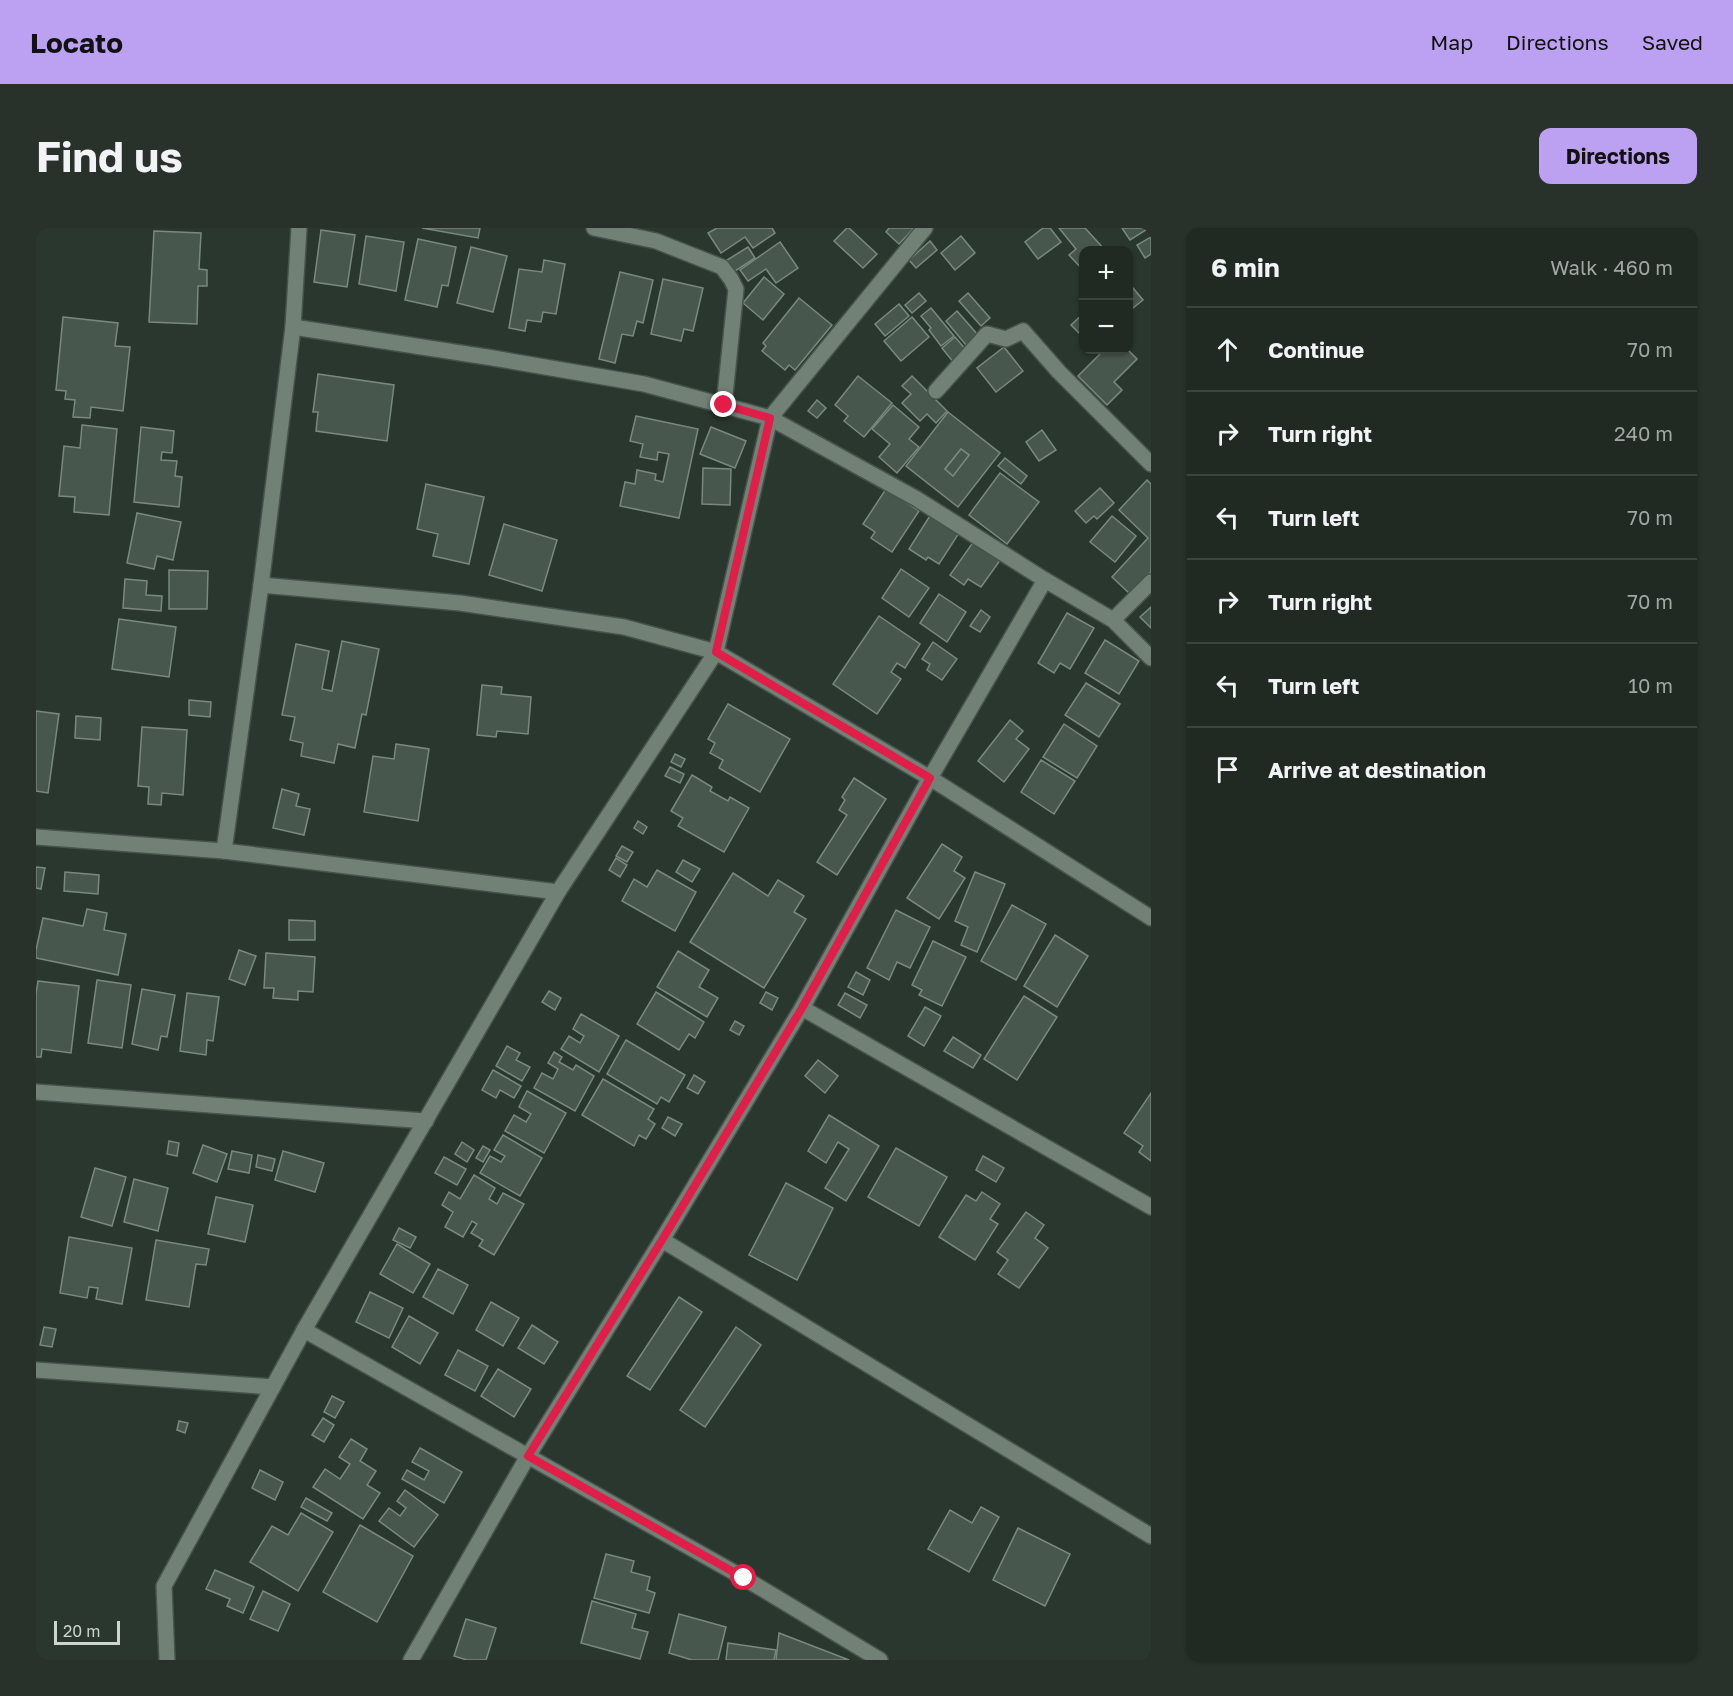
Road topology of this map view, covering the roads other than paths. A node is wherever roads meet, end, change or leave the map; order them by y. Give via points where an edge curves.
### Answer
1 (299, 228) edge
2 (594, 228) edge
3 (925, 228) edge
4 (293, 327) junction
5 (936, 391) dead end
6 (724, 405) junction
7 (770, 418) junction
8 (1151, 464) edge
9 (1045, 580) junction
10 (1151, 582) edge
11 (261, 585) junction
12 (1113, 620) junction
13 (716, 652) junction
14 (1151, 658) edge
15 (930, 778) junction
16 (36, 837) edge
17 (224, 851) junction
18 (558, 892) junction
19 (1151, 918) edge
20 (802, 1008) junction
21 (36, 1092) edge
22 (426, 1121) junction
23 (1151, 1207) edge
24 (662, 1240) junction
25 (304, 1330) junction
26 (36, 1370) edge
27 (273, 1387) junction
28 (528, 1456) junction
29 (1151, 1536) edge
30 (167, 1660) edge
31 (411, 1660) edge
32 (880, 1660) edge

1 - 4 street
2 - 6 street via 656,242 722,267 731,279 735,289
3 - 7 street
4 - 6 street via 644,384
4 - 11 street
5 - 8 street via 987,334 1006,339 1023,331
6 - 7 street
7 - 9 street via 917,499
7 - 13 street
9 - 12 street
9 - 15 street
10 - 12 street
11 - 13 street via 460,603 624,627
11 - 17 street
12 - 14 street
13 - 15 street
13 - 18 street
15 - 19 street
15 - 20 street
16 - 17 street
17 - 18 street
18 - 22 street
20 - 23 street
20 - 24 street
21 - 22 street
22 - 25 street
24 - 28 street
24 - 29 street
25 - 27 street
25 - 28 street
26 - 27 street
27 - 30 street via 164,1586
28 - 31 street
28 - 32 street

